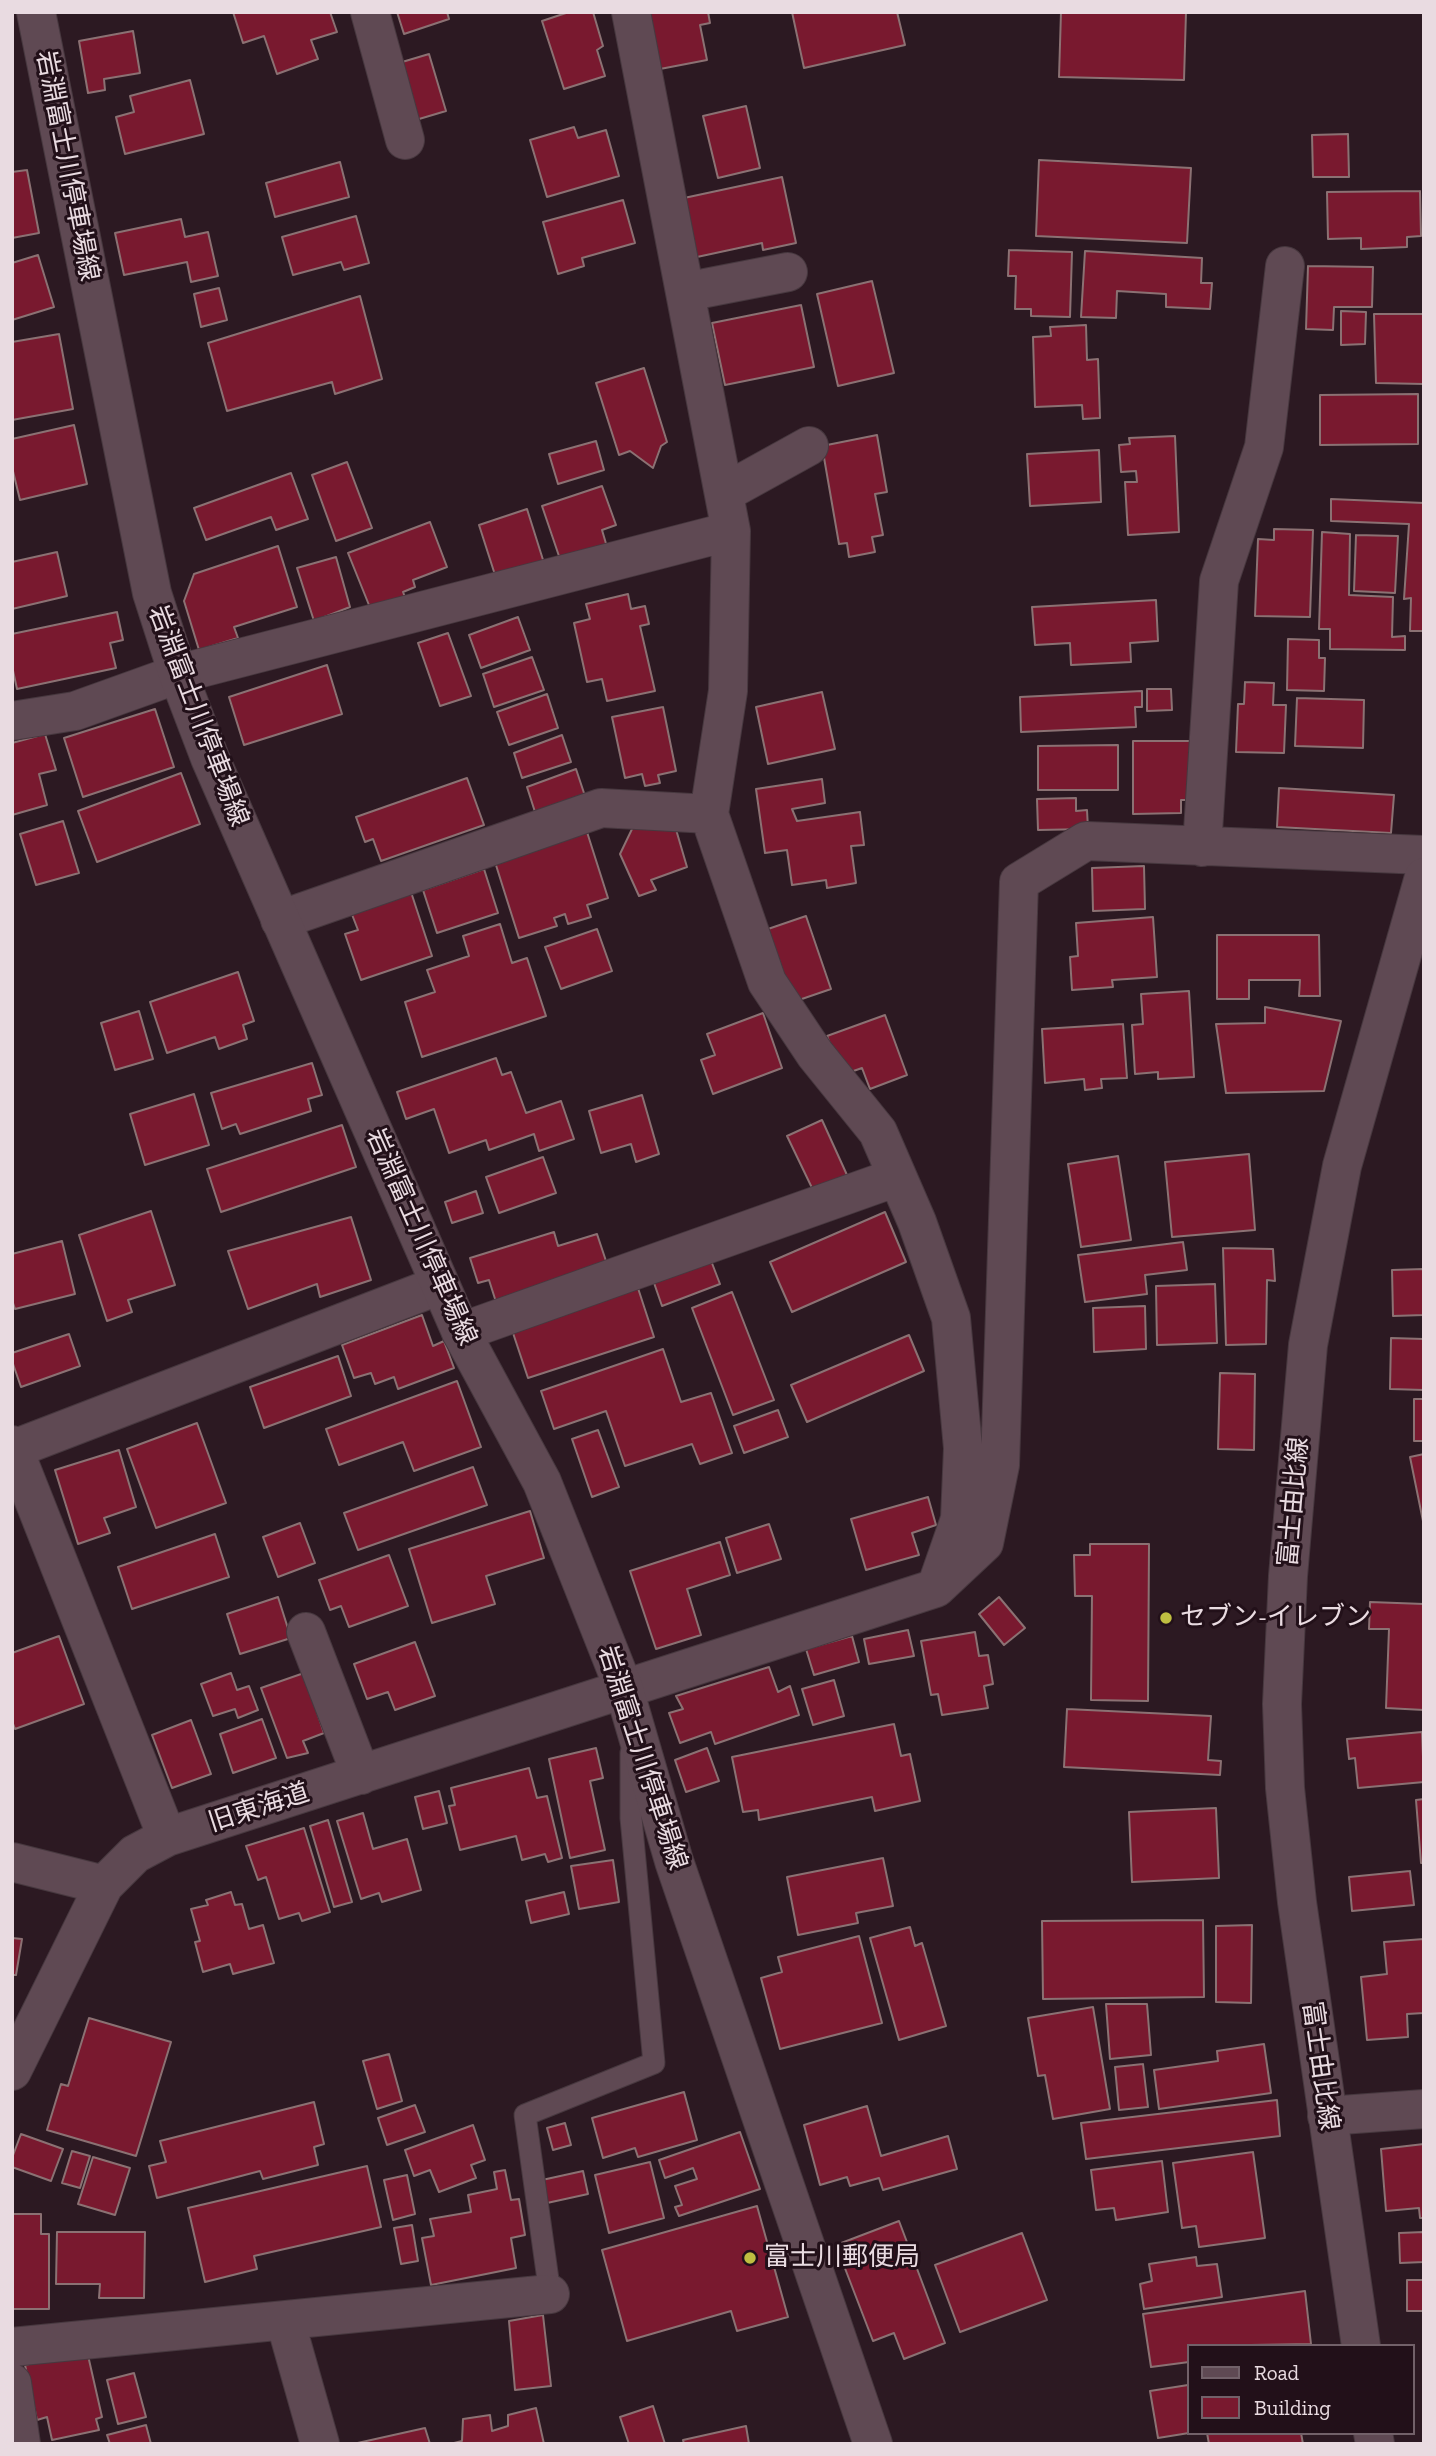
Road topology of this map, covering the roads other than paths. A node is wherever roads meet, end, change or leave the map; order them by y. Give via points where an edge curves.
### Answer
1 (36, 12) edge
2 (370, 12) edge
3 (631, 12) edge
4 (405, 140) dead end
5 (1285, 266) dead end
6 (788, 272) dead end
7 (685, 292) junction
8 (809, 446) dead end
9 (724, 493) junction
10 (731, 531) junction
11 (178, 674) junction
12 (12, 722) edge
13 (709, 814) junction
14 (1202, 847) junction
15 (1424, 855) edge
16 (1424, 877) edge
17 (280, 920) junction
18 (897, 1177) junction
19 (440, 1285) junction
20 (461, 1332) junction
21 (13, 1447) edge
22 (936, 1588) junction
23 (306, 1632) dead end
24 (627, 1699) junction
25 (361, 1775) junction
26 (167, 1838) junction
27 (12, 1861) edge
28 (104, 1885) junction
29 (25, 2016) edge
30 (12, 2071) edge
31 (1424, 2109) edge
32 (1327, 2116) junction
33 (550, 2294) joint
34 (285, 2320) junction
35 (1360, 2344) edge
36 (12, 2347) edge
37 (12, 2383) edge
38 (21, 2444) edge
39 (320, 2444) edge
40 (873, 2444) edge

1 - 11 street, 岩淵富士川停車場線 via 152,593
2 - 4 street
3 - 7 street
5 - 14 street via 1264,447 1219,581
6 - 7 street
7 - 9 street
8 - 9 street
9 - 10 street
10 - 11 street
10 - 13 street via 729,691
11 - 12 street via 75,711
11 - 17 street, 岩淵富士川停車場線
13 - 17 street via 601,807
13 - 18 street via 767,982 815,1054 878,1132
14 - 15 street
14 - 22 street via 1086,841 1019,882 1000,1465 984,1544
16 - 32 street, 富士由比線 via 1342,1166 1308,1345 1288,1576 1282,1704 1285,1788
17 - 19 street, 岩淵富士川停車場線
18 - 20 street
18 - 22 street via 951,1318 963,1448 960,1519
19 - 20 street, 岩淵富士川停車場線
19 - 21 street
20 - 24 street, 岩淵富士川停車場線 via 542,1482
21 - 26 street
22 - 24 street, 旧東海道
23 - 25 street
24 - 25 street, 旧東海道
24 - 33 lane via 631,1818 654,2063 525,2115
24 - 40 street, 岩淵富士川停車場線 via 674,1861
25 - 26 street, 旧東海道
26 - 28 street, 旧東海道 via 135,1854
27 - 28 street
28 - 29 street, 旧東海道
29 - 30 street, 旧東海道
31 - 32 street
32 - 35 street, 富士由比線
33 - 34 street
34 - 36 street
34 - 39 street
37 - 38 street

